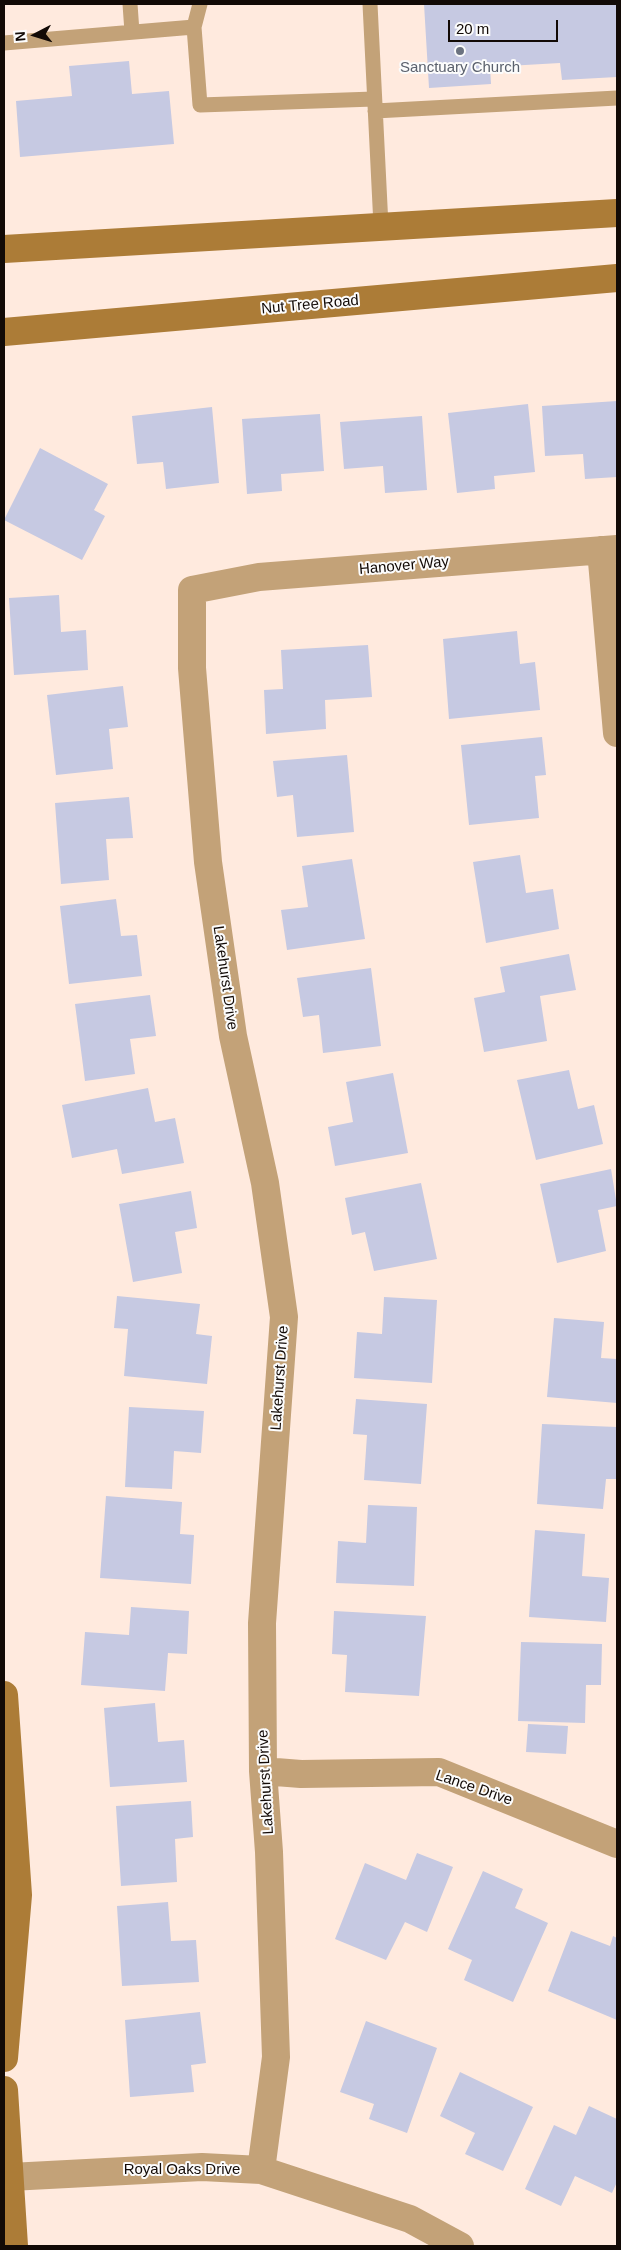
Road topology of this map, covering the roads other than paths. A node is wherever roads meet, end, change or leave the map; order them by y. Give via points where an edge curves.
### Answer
1 (130, 4) edge
2 (200, 4) edge
3 (370, 4) edge
4 (194, 27) junction
5 (132, 32) junction
6 (4, 43) edge
7 (617, 98) edge
8 (375, 105) junction
9 (617, 213) edge
10 (381, 226) junction
11 (4, 249) edge
12 (617, 278) edge
13 (4, 332) edge
14 (609, 550) edge
15 (192, 590) joint
16 (617, 733) edge
17 (4, 1695) edge
18 (263, 1772) junction
19 (617, 1844) edge
20 (4, 2058) edge
21 (4, 2090) edge
22 (261, 2170) junction
23 (10, 2177) junction
24 (14, 2246) edge
25 (460, 2246) edge

1 - 5 lane
2 - 4 lane
3 - 8 lane
4 - 5 lane
4 - 8 lane via 200,105
5 - 6 lane
7 - 8 lane
8 - 10 lane
9 - 10 main road
10 - 11 main road
12 - 13 main road, Nut Tree Road
14 - 15 street, Hanover Way via 259,577
14 - 16 street
15 - 18 street, Lakehurst Drive via 192,668 208,862 233,1036 265,1183 284,1317 262,1623
17 - 20 main road via 18,1895
18 - 19 street, Lance Drive via 439,1772
18 - 22 street, Lakehurst Drive via 276,2057
21 - 23 main road
22 - 23 street, Royal Oaks Drive via 202,2167
22 - 25 street, Royal Oaks Drive via 410,2219
23 - 24 main road

